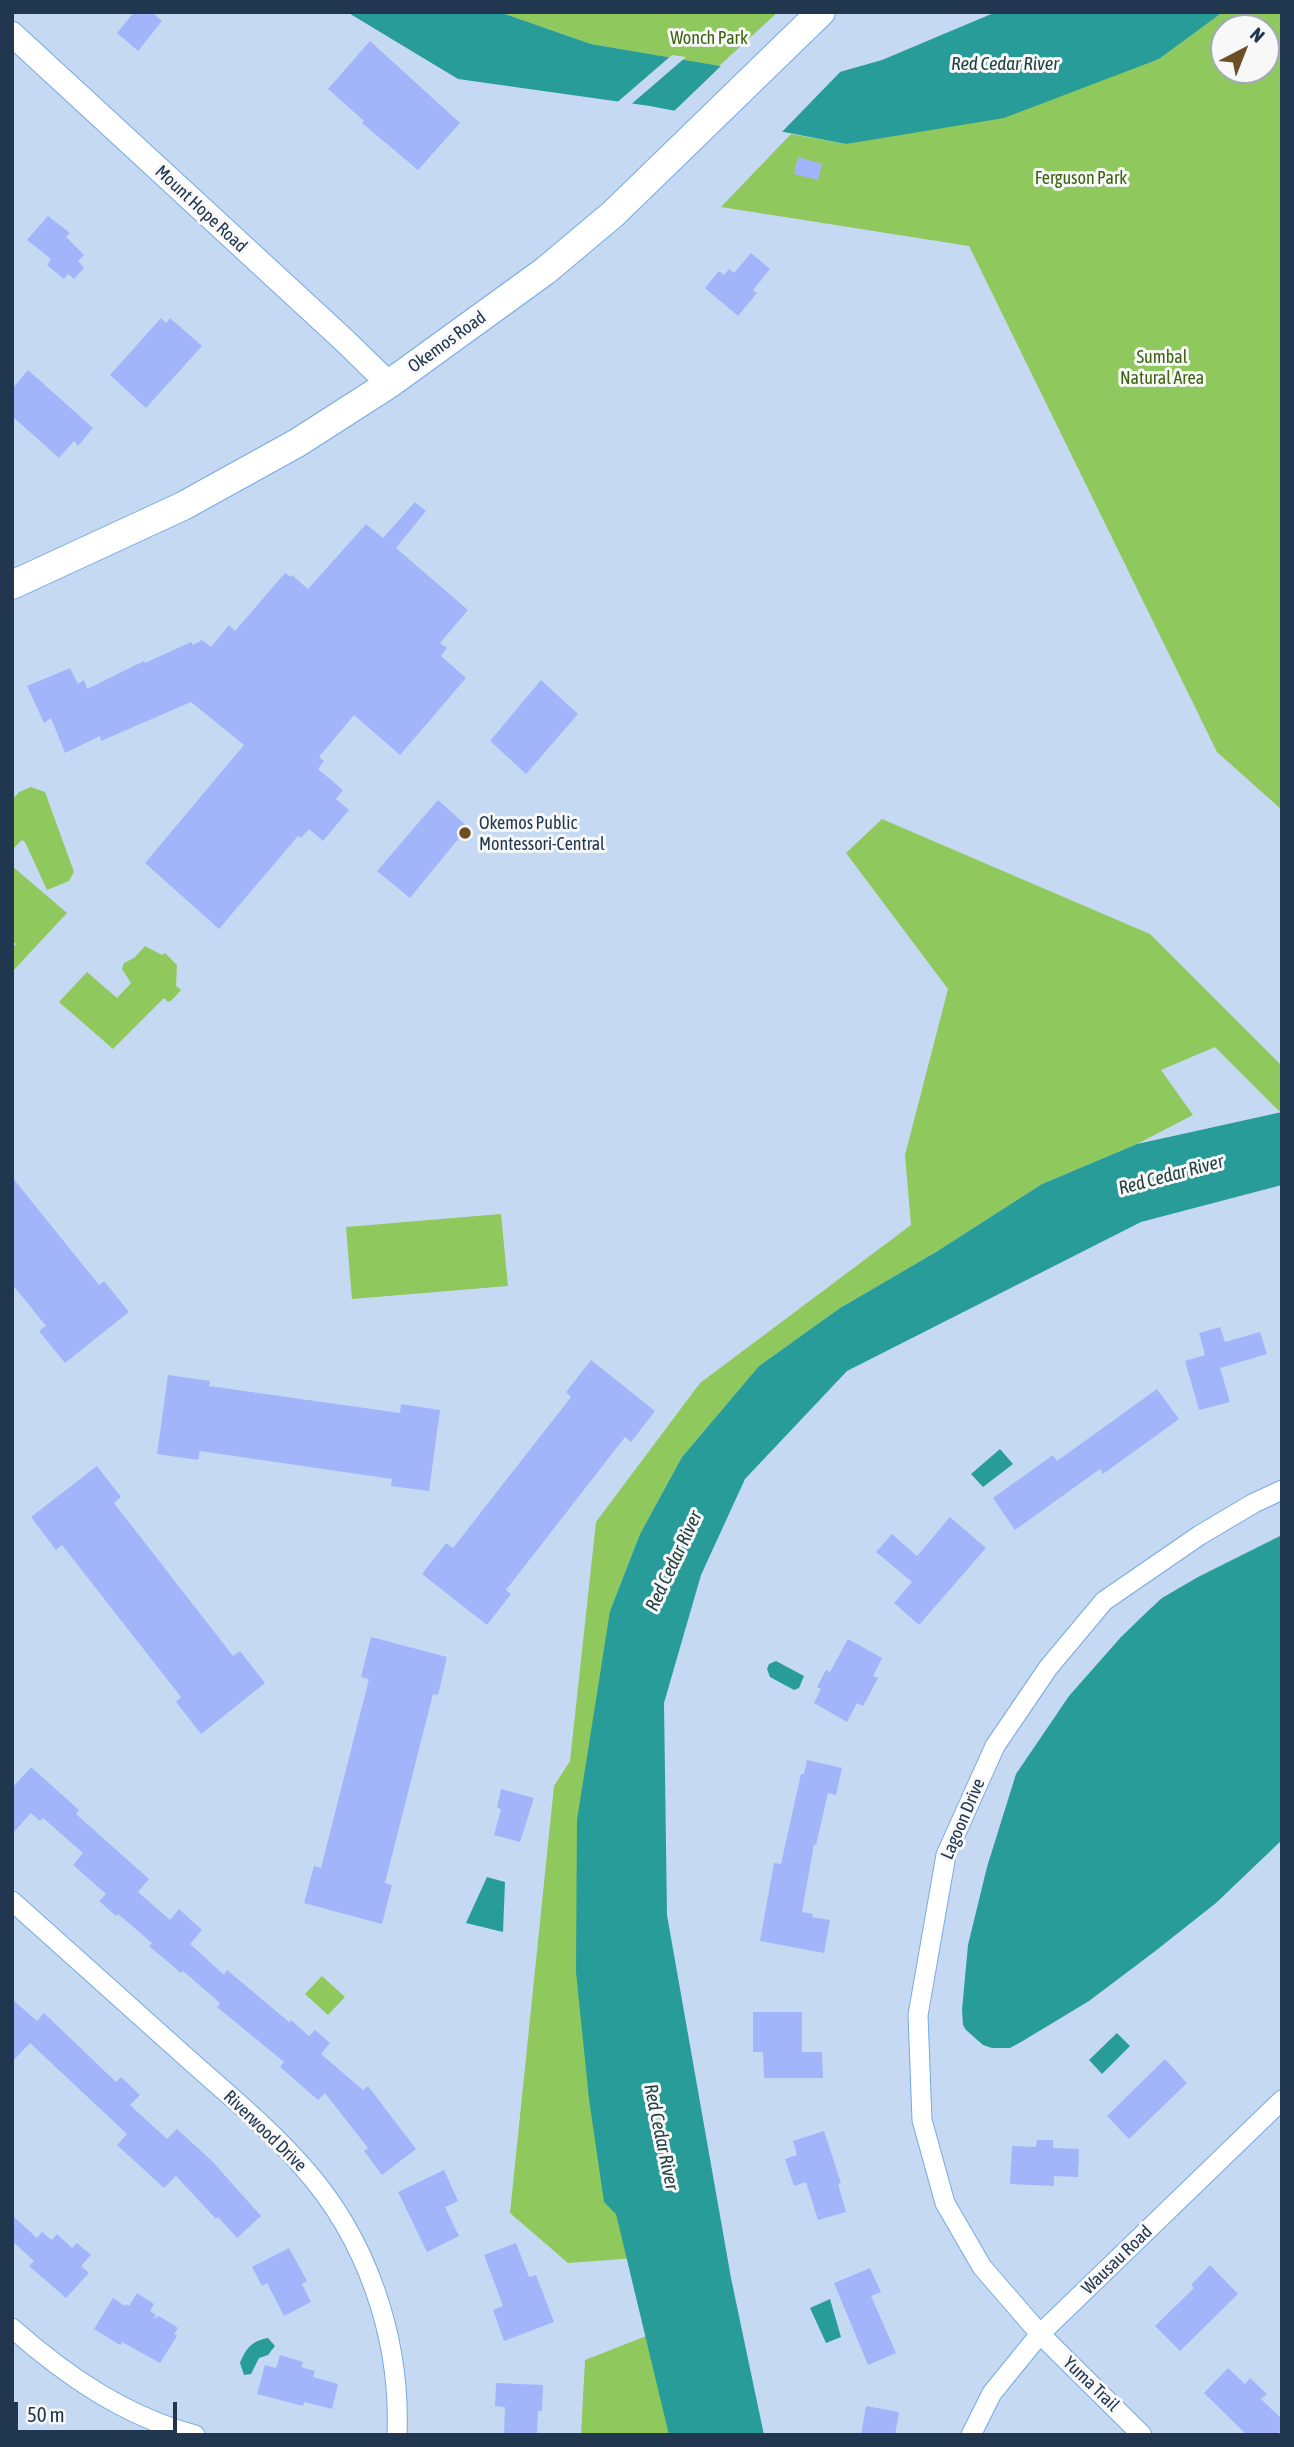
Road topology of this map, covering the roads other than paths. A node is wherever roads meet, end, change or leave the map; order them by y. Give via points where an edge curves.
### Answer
1 (821, 12) edge
2 (12, 34) edge
3 (388, 384) junction
4 (12, 584) edge
5 (1282, 1490) edge
6 (12, 1901) edge
7 (1282, 2101) edge
8 (12, 2328) edge
9 (1040, 2334) junction
10 (195, 2435) edge
11 (397, 2435) edge
12 (971, 2435) edge
13 (1142, 2435) edge

1 - 3 main road, Okemos Road via 613,214 545,271
2 - 3 street, Mount Hope Road
3 - 4 main road, Okemos Road via 297,443 183,506
5 - 9 street, Lagoon Drive via 1200,1535 1104,1601 1048,1668 995,1746 946,1855 918,2015 922,2120 945,2203 982,2267
6 - 11 street, Riverwood Drive via 281,2142 326,2196 361,2256 385,2321 396,2387
7 - 9 street, Wausau Road
8 - 10 street via 50,2362 105,2397 164,2427
9 - 12 street, Wausau Road via 992,2393
9 - 13 street, Yuma Trail

